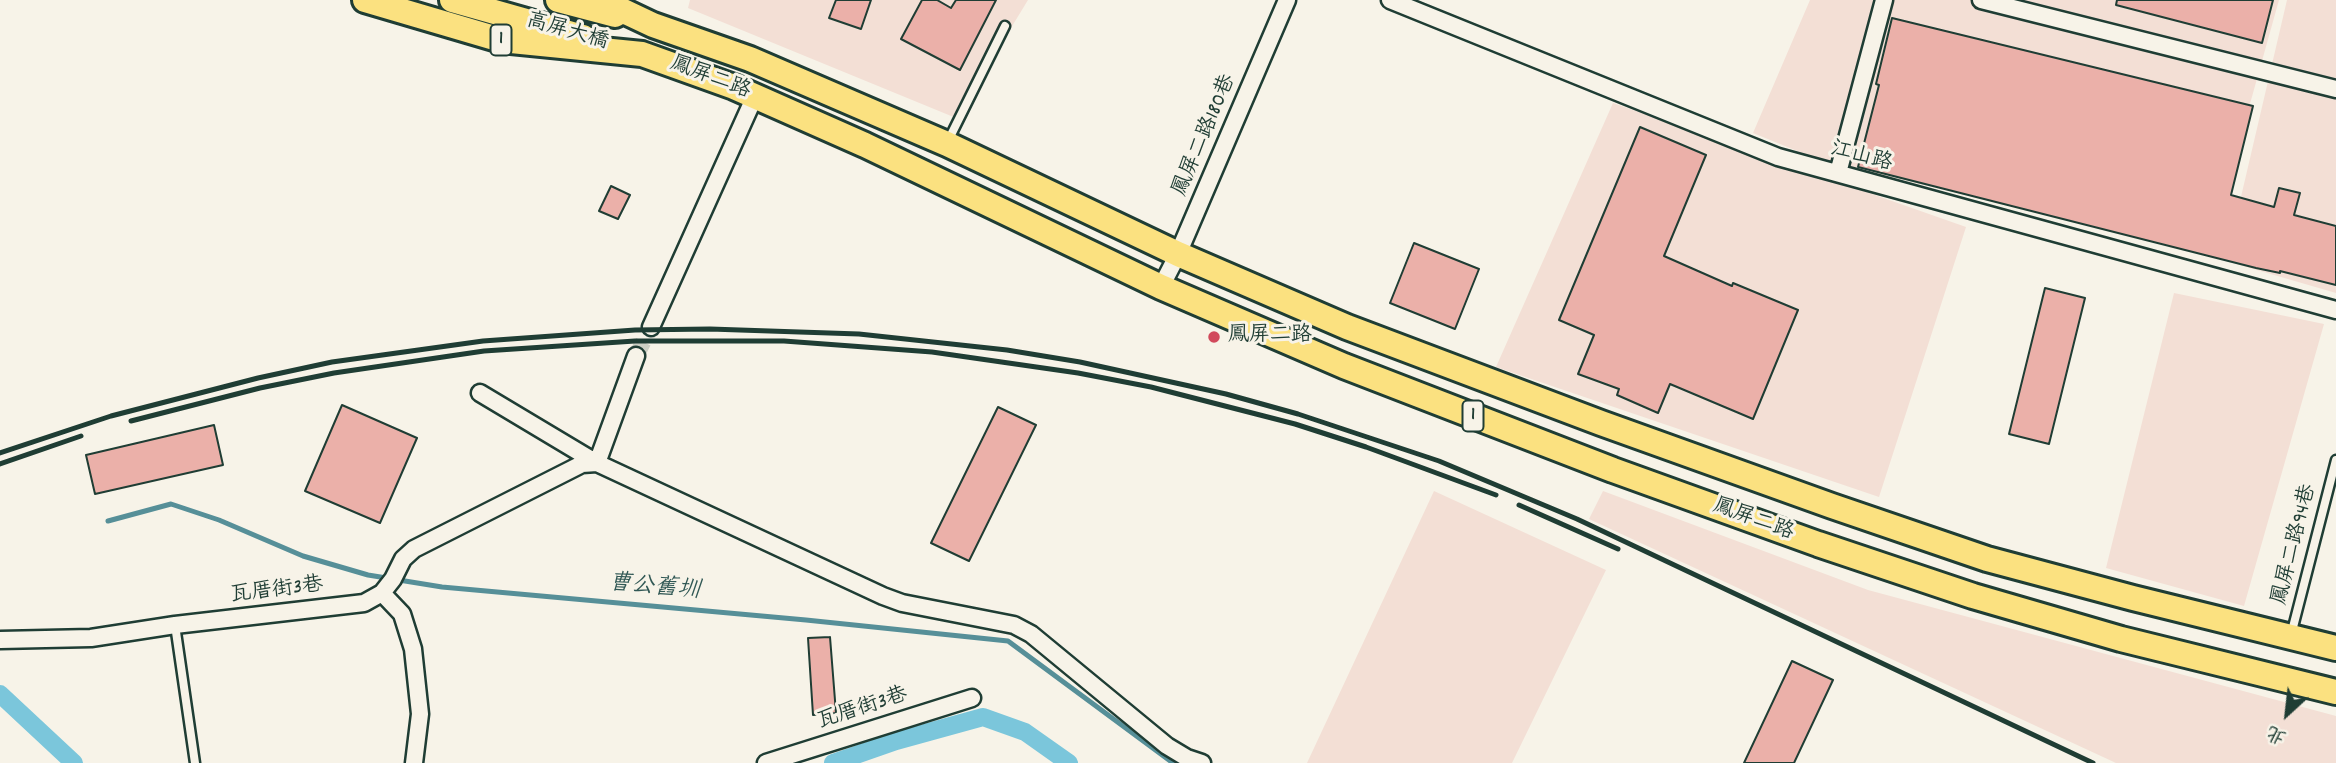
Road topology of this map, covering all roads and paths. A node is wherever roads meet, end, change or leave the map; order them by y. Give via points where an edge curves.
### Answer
1 (365, 0) edge
2 (452, 0) edge
3 (558, 0) edge
4 (600, 0) edge
5 (1287, 0) edge
6 (1390, 0) edge
7 (1884, 0) edge
8 (1981, 0) edge
9 (653, 25) junction
10 (1005, 26) dead end
11 (642, 54) junction
12 (2336, 89) edge
13 (755, 96) junction
14 (947, 144) junction
15 (1838, 173) junction
16 (1178, 254) junction
17 (1161, 287) junction
18 (2336, 310) edge
19 (651, 327) tunnel mouth
20 (636, 356) tunnel mouth
21 (480, 393) dead end
22 (1642, 438) junction
23 (2336, 460) edge
24 (597, 463) junction
25 (1626, 474) junction
26 (385, 588) junction
27 (175, 625) junction
28 (2291, 638) junction
29 (0, 640) edge
30 (2336, 648) edge
31 (2336, 691) edge
32 (972, 698) dead end
33 (195, 763) edge
34 (414, 763) edge
35 (766, 763) edge
36 (1202, 763) edge

1 - 11 main road, 鳳屏二路 / 1 via 501,40
2 - 11 main road, 高屏大橋 / 1
3 - 9 main road, 高屏大橋 / 1
4 - 9 main road, 鳳屏二路 / 1
5 - 16 street, 鳳屏二路180巷
6 - 15 street, 江山路 via 1778,157
7 - 15 street
8 - 12 street
9 - 14 main road, 鳳屏二路 / 1 via 750,59
10 - 14 lane
11 - 13 main road, 鳳屏二路 / 1
13 - 17 main road, 鳳屏二路 / 1
13 - 19 street
14 - 16 main road, 鳳屏二路 / 1
15 - 18 street, 江山路
16 - 17 street, 鳳屏二路180巷
16 - 22 main road, 鳳屏二路 / 1 via 1347,327
17 - 25 main road, 鳳屏二路 / 1 via 1344,366
20 - 24 street
21 - 24 street
22 - 25 main road
22 - 28 main road, 鳳屏二路 / 1 via 1987,558
23 - 28 lane, 鳳屏二路94巷
24 - 26 street via 582,464 414,549
24 - 36 street via 883,596 1014,625 1167,746
25 - 31 main road, 鳳屏二路 / 1 via 1973,596 2120,639
26 - 27 street, 瓦厝街3巷 via 364,603
26 - 34 street via 402,614 413,649 420,714
27 - 29 street, 瓦厝街3巷 via 91,638
27 - 33 lane
28 - 30 main road, 鳳屏二路 / 1
32 - 35 street, 瓦厝街3巷

